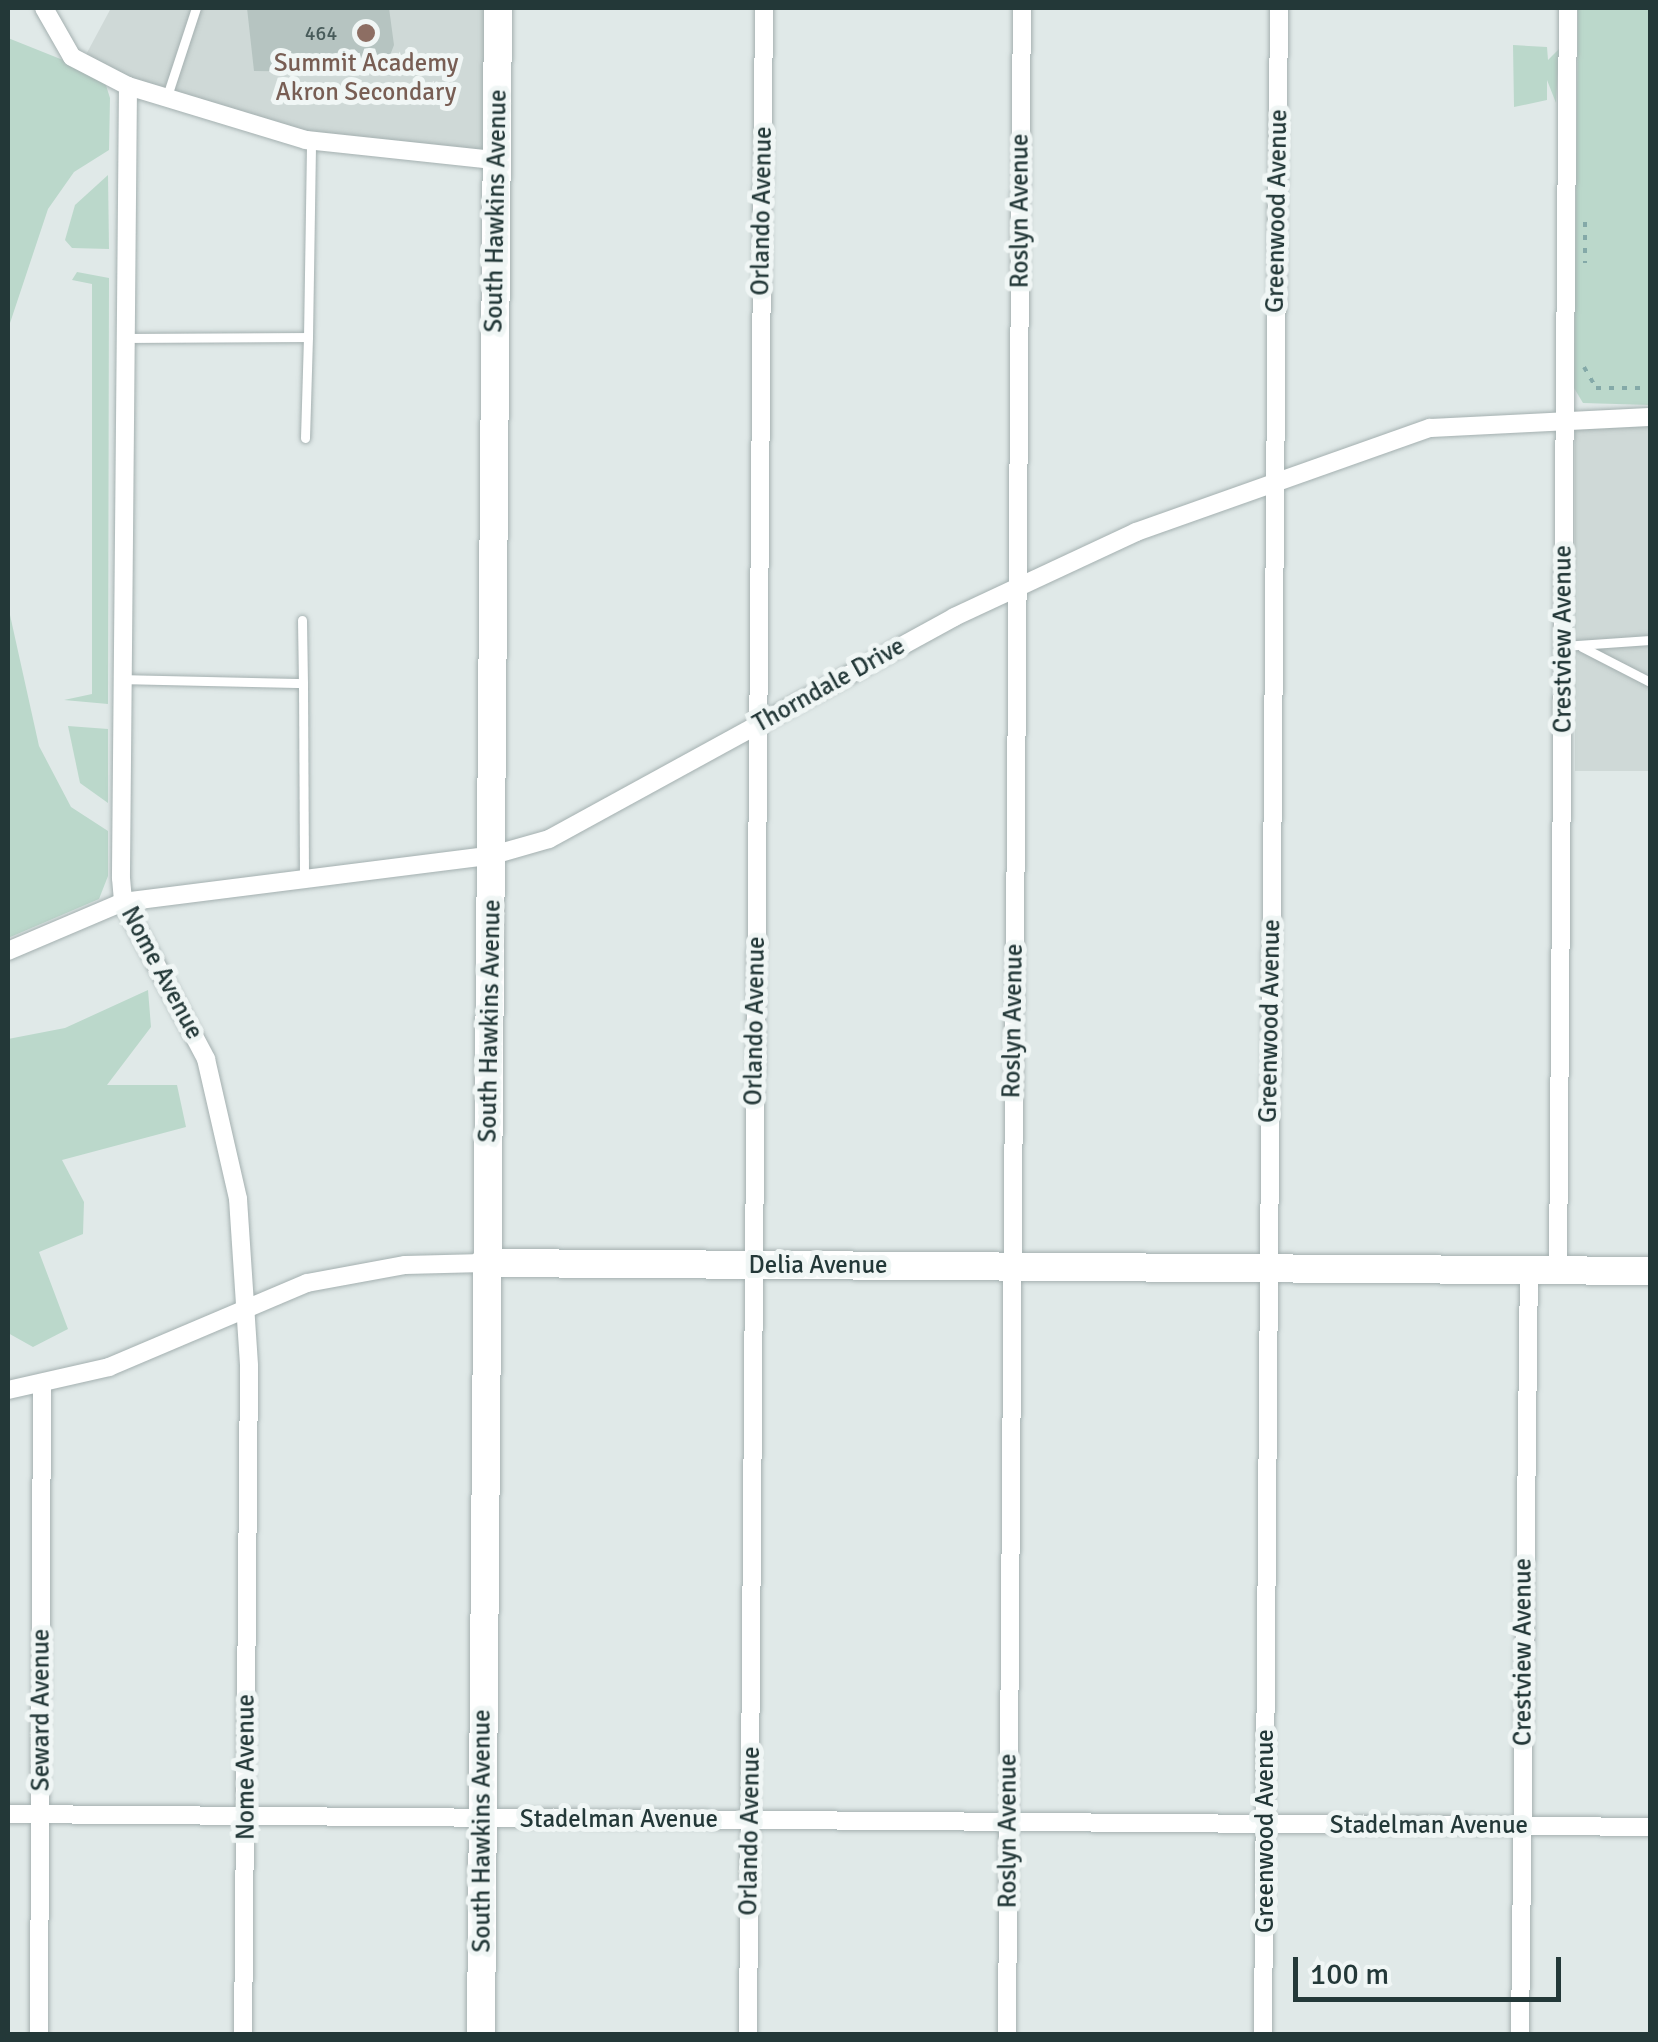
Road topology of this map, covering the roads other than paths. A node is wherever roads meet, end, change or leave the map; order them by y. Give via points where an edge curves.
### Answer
1 (44, 8) edge
2 (196, 8) edge
3 (498, 8) edge
4 (764, 8) edge
5 (1022, 8) edge
6 (1279, 8) edge
7 (1568, 8) edge
8 (128, 86) junction
9 (166, 99) junction
10 (311, 141) junction
11 (494, 160) junction
12 (308, 337) junction
13 (122, 338) junction
14 (1564, 415) junction
15 (1650, 417) edge
16 (305, 438) dead end
17 (1275, 482) junction
18 (1015, 590) junction
19 (302, 620) dead end
20 (1650, 640) edge
21 (1573, 646) junction
22 (122, 679) junction
23 (303, 682) junction
24 (1650, 682) edge
25 (760, 723) junction
26 (492, 856) junction
27 (304, 879) junction
28 (122, 902) junction
29 (8, 952) edge
30 (484, 1263) junction
31 (754, 1265) junction
32 (1011, 1267) junction
33 (1270, 1268) junction
34 (1529, 1270) junction
35 (1558, 1270) junction
36 (1650, 1271) edge
37 (248, 1303) junction
38 (42, 1385) junction
39 (8, 1390) edge
40 (8, 1814) edge
41 (40, 1814) junction
42 (247, 1816) junction
43 (482, 1818) junction
44 (750, 1821) junction
45 (1008, 1822) junction
46 (1266, 1824) junction
47 (1522, 1825) junction
48 (1650, 1827) edge
49 (39, 2034) edge
50 (243, 2034) edge
51 (481, 2034) edge
52 (748, 2034) edge
53 (1006, 2034) edge
54 (1263, 2034) edge
55 (1520, 2034) edge

1 - 8 street via 72,57
2 - 9 lane
3 - 11 main road, South Hawkins Avenue
4 - 25 street, Orlando Avenue
5 - 18 street, Roslyn Avenue
6 - 17 street, Greenwood Avenue
7 - 14 street, Crestview Avenue
8 - 9 street
8 - 13 street, Nome Avenue
9 - 10 street
10 - 11 street
10 - 12 lane
11 - 26 main road, South Hawkins Avenue
12 - 13 lane
12 - 16 lane
13 - 22 street, Nome Avenue
14 - 15 street, Thorndale Drive
14 - 17 street, Thorndale Drive via 1430,428
14 - 21 street, Crestview Avenue
17 - 18 street, Thorndale Drive
17 - 33 street, Greenwood Avenue
18 - 25 street, Thorndale Drive
18 - 32 street, Roslyn Avenue
19 - 23 lane
20 - 21 lane
21 - 24 lane
21 - 35 street, Crestview Avenue
22 - 23 lane
22 - 28 street, Nome Avenue
23 - 27 lane
25 - 26 street, Thorndale Drive via 549,839
25 - 31 street, Orlando Avenue
26 - 27 street, Thorndale Drive
26 - 30 main road, South Hawkins Avenue
27 - 28 street, Thorndale Drive
28 - 29 street, Thorndale Drive
28 - 37 street, Nome Avenue via 190,1018 220,1102
30 - 31 main road, Delia Avenue
30 - 37 street, Delia Avenue via 363,1270
30 - 43 main road, South Hawkins Avenue
31 - 32 main road, Delia Avenue
31 - 44 street, Orlando Avenue
32 - 33 main road, Delia Avenue
32 - 45 street, Roslyn Avenue
33 - 34 main road, Delia Avenue
33 - 46 street, Greenwood Avenue
34 - 35 main road, Delia Avenue
34 - 47 street, Crestview Avenue
35 - 36 main road, Delia Avenue
37 - 38 street, Delia Avenue via 126,1361
37 - 42 street, Nome Avenue
38 - 39 street, Delia Avenue
38 - 41 street, Seward Avenue
40 - 41 street, Stadelman Avenue
41 - 42 street, Stadelman Avenue
41 - 49 street, Seward Avenue
42 - 43 street, Stadelman Avenue
42 - 50 street, Nome Avenue
43 - 44 street, Stadelman Avenue
43 - 51 main road, South Hawkins Avenue
44 - 45 street, Stadelman Avenue
44 - 52 street, Orlando Avenue
45 - 46 street, Stadelman Avenue
45 - 53 street, Roslyn Avenue
46 - 47 street, Stadelman Avenue
46 - 54 street, Greenwood Avenue
47 - 48 street, Stadelman Avenue
47 - 55 street, Crestview Avenue

